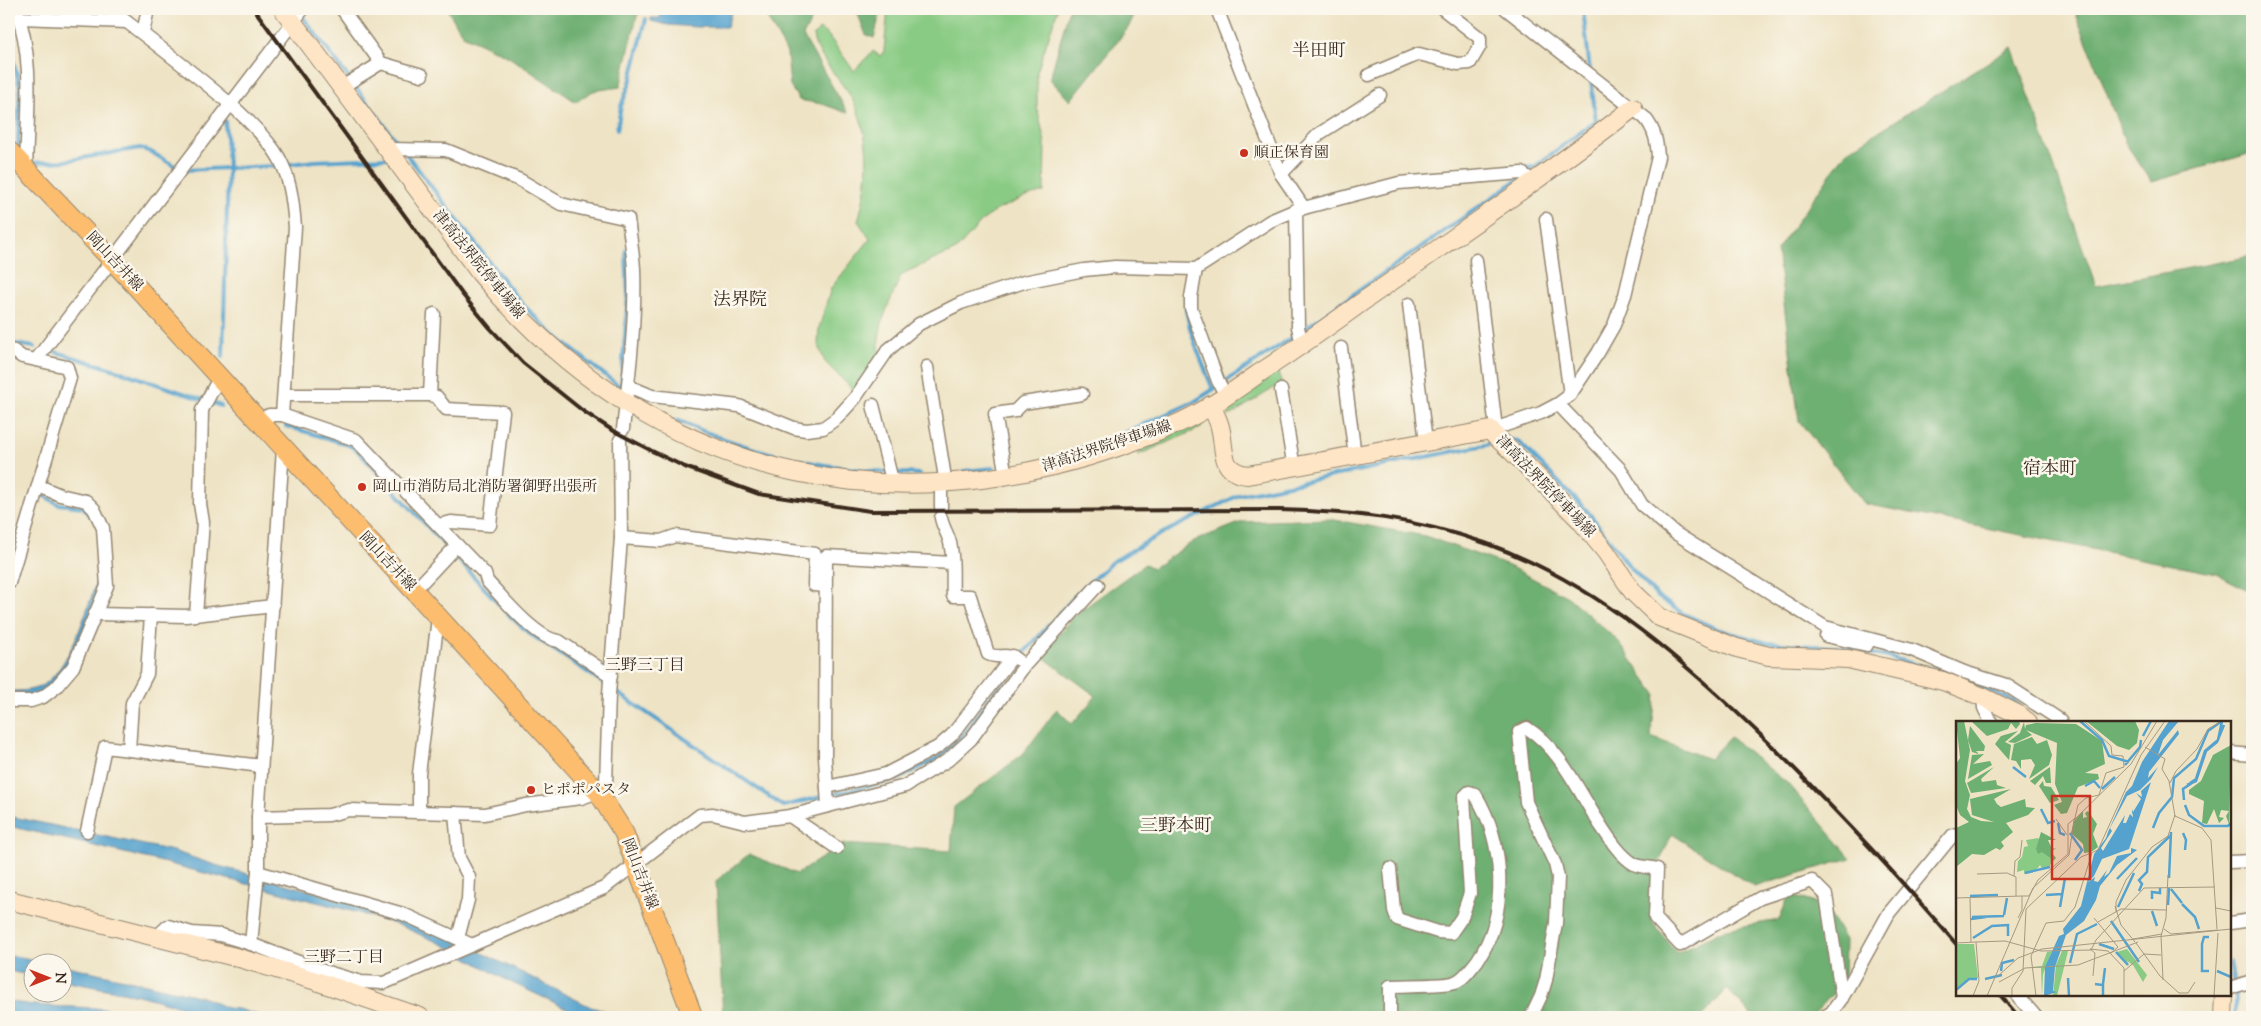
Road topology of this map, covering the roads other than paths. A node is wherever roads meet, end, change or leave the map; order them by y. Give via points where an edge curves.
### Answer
1 (109, 9) edge
2 (148, 9) edge
3 (342, 9) edge
4 (1217, 9) edge
5 (1443, 9) edge
6 (1506, 9) edge
7 (18, 13) edge
8 (296, 13) edge
9 (127, 22) junction
10 (143, 33) junction
11 (381, 64) junction
12 (422, 75) dead end
13 (1369, 75) dead end
14 (348, 84) junction
15 (1380, 95) dead end
16 (230, 105) junction
17 (1633, 108) junction
18 (396, 152) junction
19 (20, 160) edge
20 (1281, 174) junction
21 (1528, 176) junction
22 (1300, 206) junction
23 (1546, 219) dead end
24 (1476, 260) dead end
25 (113, 261) junction
26 (1192, 269) junction
27 (1409, 304) dead end
28 (434, 314) dead end
29 (1300, 336) junction
30 (1341, 348) dead end
31 (9, 350) edge
32 (36, 360) junction
33 (927, 366) dead end
34 (220, 378) junction
35 (1222, 388) junction
36 (1281, 390) dead end
37 (430, 394) junction
38 (628, 394) junction
39 (1082, 394) dead end
40 (285, 395) junction
41 (1570, 395) junction
42 (1558, 404) junction
43 (873, 405) dead end
44 (1211, 405) junction
45 (282, 416) junction
46 (257, 420) junction
47 (1497, 435) junction
48 (1426, 442) junction
49 (283, 449) junction
50 (1355, 456) junction
51 (1294, 468) junction
52 (1005, 470) junction
53 (891, 477) junction
54 (944, 479) junction
55 (39, 486) junction
56 (438, 525) junction
57 (621, 538) junction
58 (456, 547) junction
59 (952, 563) junction
60 (9, 583) edge
61 (1098, 584) dead end
62 (824, 586) junction
63 (414, 591) junction
64 (272, 606) junction
65 (95, 614) junction
66 (151, 615) junction
67 (196, 615) junction
68 (438, 618) junction
69 (1825, 628) junction
70 (1902, 648) junction
71 (1848, 650) junction
72 (1019, 661) junction
73 (610, 684) junction
74 (1970, 684) junction
75 (9, 701) edge
76 (972, 710) junction
77 (984, 719) junction
78 (2060, 720) dead end
79 (1990, 721) edge
80 (2027, 721) edge
81 (129, 750) junction
82 (2231, 753) edge
83 (2252, 755) edge
84 (262, 766) junction
85 (914, 771) junction
86 (598, 792) junction
87 (828, 797) junction
88 (419, 812) junction
89 (455, 813) junction
90 (790, 816) junction
91 (258, 817) junction
92 (87, 831) dead end
93 (1956, 834) edge
94 (837, 848) dead end
95 (2252, 861) edge
96 (2231, 862) edge
97 (635, 864) junction
98 (1390, 869) dead end
99 (258, 873) junction
100 (9, 900) edge
101 (2252, 920) edge
102 (2231, 922) edge
103 (155, 938) junction
104 (458, 938) junction
105 (251, 944) junction
106 (472, 945) junction
107 (318, 976) junction
108 (2252, 981) edge
109 (2234, 987) edge
110 (2018, 996) edge
111 (2224, 996) edge
112 (1842, 998) junction
113 (413, 1016) edge
114 (694, 1017) edge
115 (1390, 1017) edge
116 (1531, 1017) edge
117 (1823, 1017) edge
118 (2036, 1017) edge
119 (2223, 1017) edge

1 - 9 street
2 - 10 street
3 - 11 street
4 - 20 street
5 - 13 street via 1480,38 1480,46 1470,63 1458,64 1419,54
6 - 17 street
7 - 9 street
7 - 19 street via 28,72
8 - 14 main road, 津高法界院停車場線
8 - 16 street
9 - 10 street
10 - 16 street
11 - 12 street
11 - 14 street
14 - 18 main road, 津高法界院停車場線
15 - 20 street via 1319,134
16 - 25 street
16 - 40 street via 275,151 293,199 295,227
17 - 21 main road
17 - 41 street via 1652,126 1657,143 1655,175 1625,295 1614,325
18 - 38 main road, 津高法界院停車場線 via 480,273 509,307 568,362
18 - 38 street via 446,150 520,180 561,204 628,219 634,296
19 - 25 main road, 岡山吉井線
20 - 22 street
21 - 22 street via 1400,182
21 - 29 main road
22 - 26 street
22 - 29 street
23 - 41 street
24 - 47 street
25 - 32 street
25 - 34 main road, 岡山吉井線
26 - 35 street via 1191,308
26 - 38 street via 1115,267 1084,270 1024,282 961,303 919,324 888,350 855,398 823,428 794,428 740,406
27 - 48 street
28 - 37 street
29 - 35 main road
30 - 50 street
31 - 32 street
32 - 55 street via 67,367 70,378
33 - 54 street
34 - 46 main road, 岡山吉井線
34 - 67 street via 202,410 200,504 203,522
35 - 44 main road
36 - 51 street
37 - 40 street
37 - 56 street via 437,397 446,409 503,412 490,525 450,522
38 - 53 main road, 津高法界院停車場線 via 680,434 735,455 841,480
38 - 57 street via 622,435
39 - 52 street via 1023,403 1016,411 995,414
40 - 45 street
41 - 42 street
42 - 47 street
42 - 69 street via 1620,470 1642,505 1675,533
43 - 53 street
44 - 51 main road, 津高法界院停車場線 via 1220,428 1225,461 1234,472 1248,475
44 - 52 main road, 津高法界院停車場線 via 1175,425 1131,442 1036,471
45 - 46 street via 268,415
45 - 56 street via 356,440
46 - 49 main road, 岡山吉井線
47 - 48 main road, 津高法界院停車場線
47 - 71 main road, 津高法界院停車場線 via 1580,520 1633,592 1660,617 1737,648 1769,656
48 - 50 main road, 津高法界院停車場線
49 - 63 main road, 岡山吉井線
49 - 64 street
50 - 51 main road, 津高法界院停車場線
52 - 54 main road, 津高法界院停車場線
53 - 54 main road, 津高法界院停車場線
54 - 59 street via 942,526 950,542
55 - 60 street
55 - 65 street via 60,495 86,500 103,528 107,586
56 - 58 street
57 - 62 street via 661,541 675,536 814,554 814,585
57 - 73 street
58 - 63 street
58 - 73 street via 530,625 559,641
59 - 62 street via 826,556
59 - 72 street via 953,596 970,596 988,654
61 - 72 street
62 - 87 street via 824,747
63 - 68 main road, 岡山吉井線
64 - 67 street
64 - 84 street
65 - 66 street
65 - 75 street via 73,667 56,687 31,701
66 - 67 street
66 - 81 street via 147,674 132,703
68 - 86 main road, 岡山吉井線
68 - 88 street via 419,774
69 - 70 street
69 - 71 street via 1825,636
70 - 71 street
70 - 74 street
71 - 74 main road, 津高法界院停車場線 via 1942,681
72 - 76 street
72 - 77 street
73 - 86 street via 606,783
74 - 78 street via 2006,685
74 - 79 street
74 - 80 main road, 津高法界院停車場線
76 - 77 street
76 - 85 street
77 - 85 street via 961,750
81 - 84 street
81 - 92 street via 105,747
82 - 83 street
84 - 91 street
85 - 87 street via 886,774
85 - 87 street via 894,790
86 - 89 street via 581,798 485,814
86 - 97 main road, 岡山吉井線 via 619,823
87 - 90 street
88 - 89 street
88 - 91 street via 349,810 329,815
89 - 104 street via 459,858 469,877 468,900
90 - 94 street
90 - 97 street via 745,822 713,814 700,815
91 - 99 street
93 - 112 street via 1889,913
95 - 96 street
97 - 106 street via 604,888
97 - 114 main road, 岡山吉井線
98 - 115 street via 1397,919 1451,933 1462,917 1470,893 1464,797 1468,792 1475,794 1498,855 1498,903 1493,930 1470,970 1455,983 1390,986
99 - 104 street via 380,906
99 - 105 street
100 - 103 main road
101 - 102 street
103 - 105 street via 168,926
103 - 107 main road
104 - 106 street
105 - 107 street
106 - 107 street via 384,983
107 - 113 main road
108 - 109 street
110 - 118 street
111 - 119 main road
112 - 116 street via 1826,895 1812,881 1760,898 1680,945 1655,918 1657,869 1635,864 1615,846 1560,759 1540,736 1526,728 1519,732 1526,802 1558,877 1556,923 1546,980
112 - 117 street via 1832,1013

